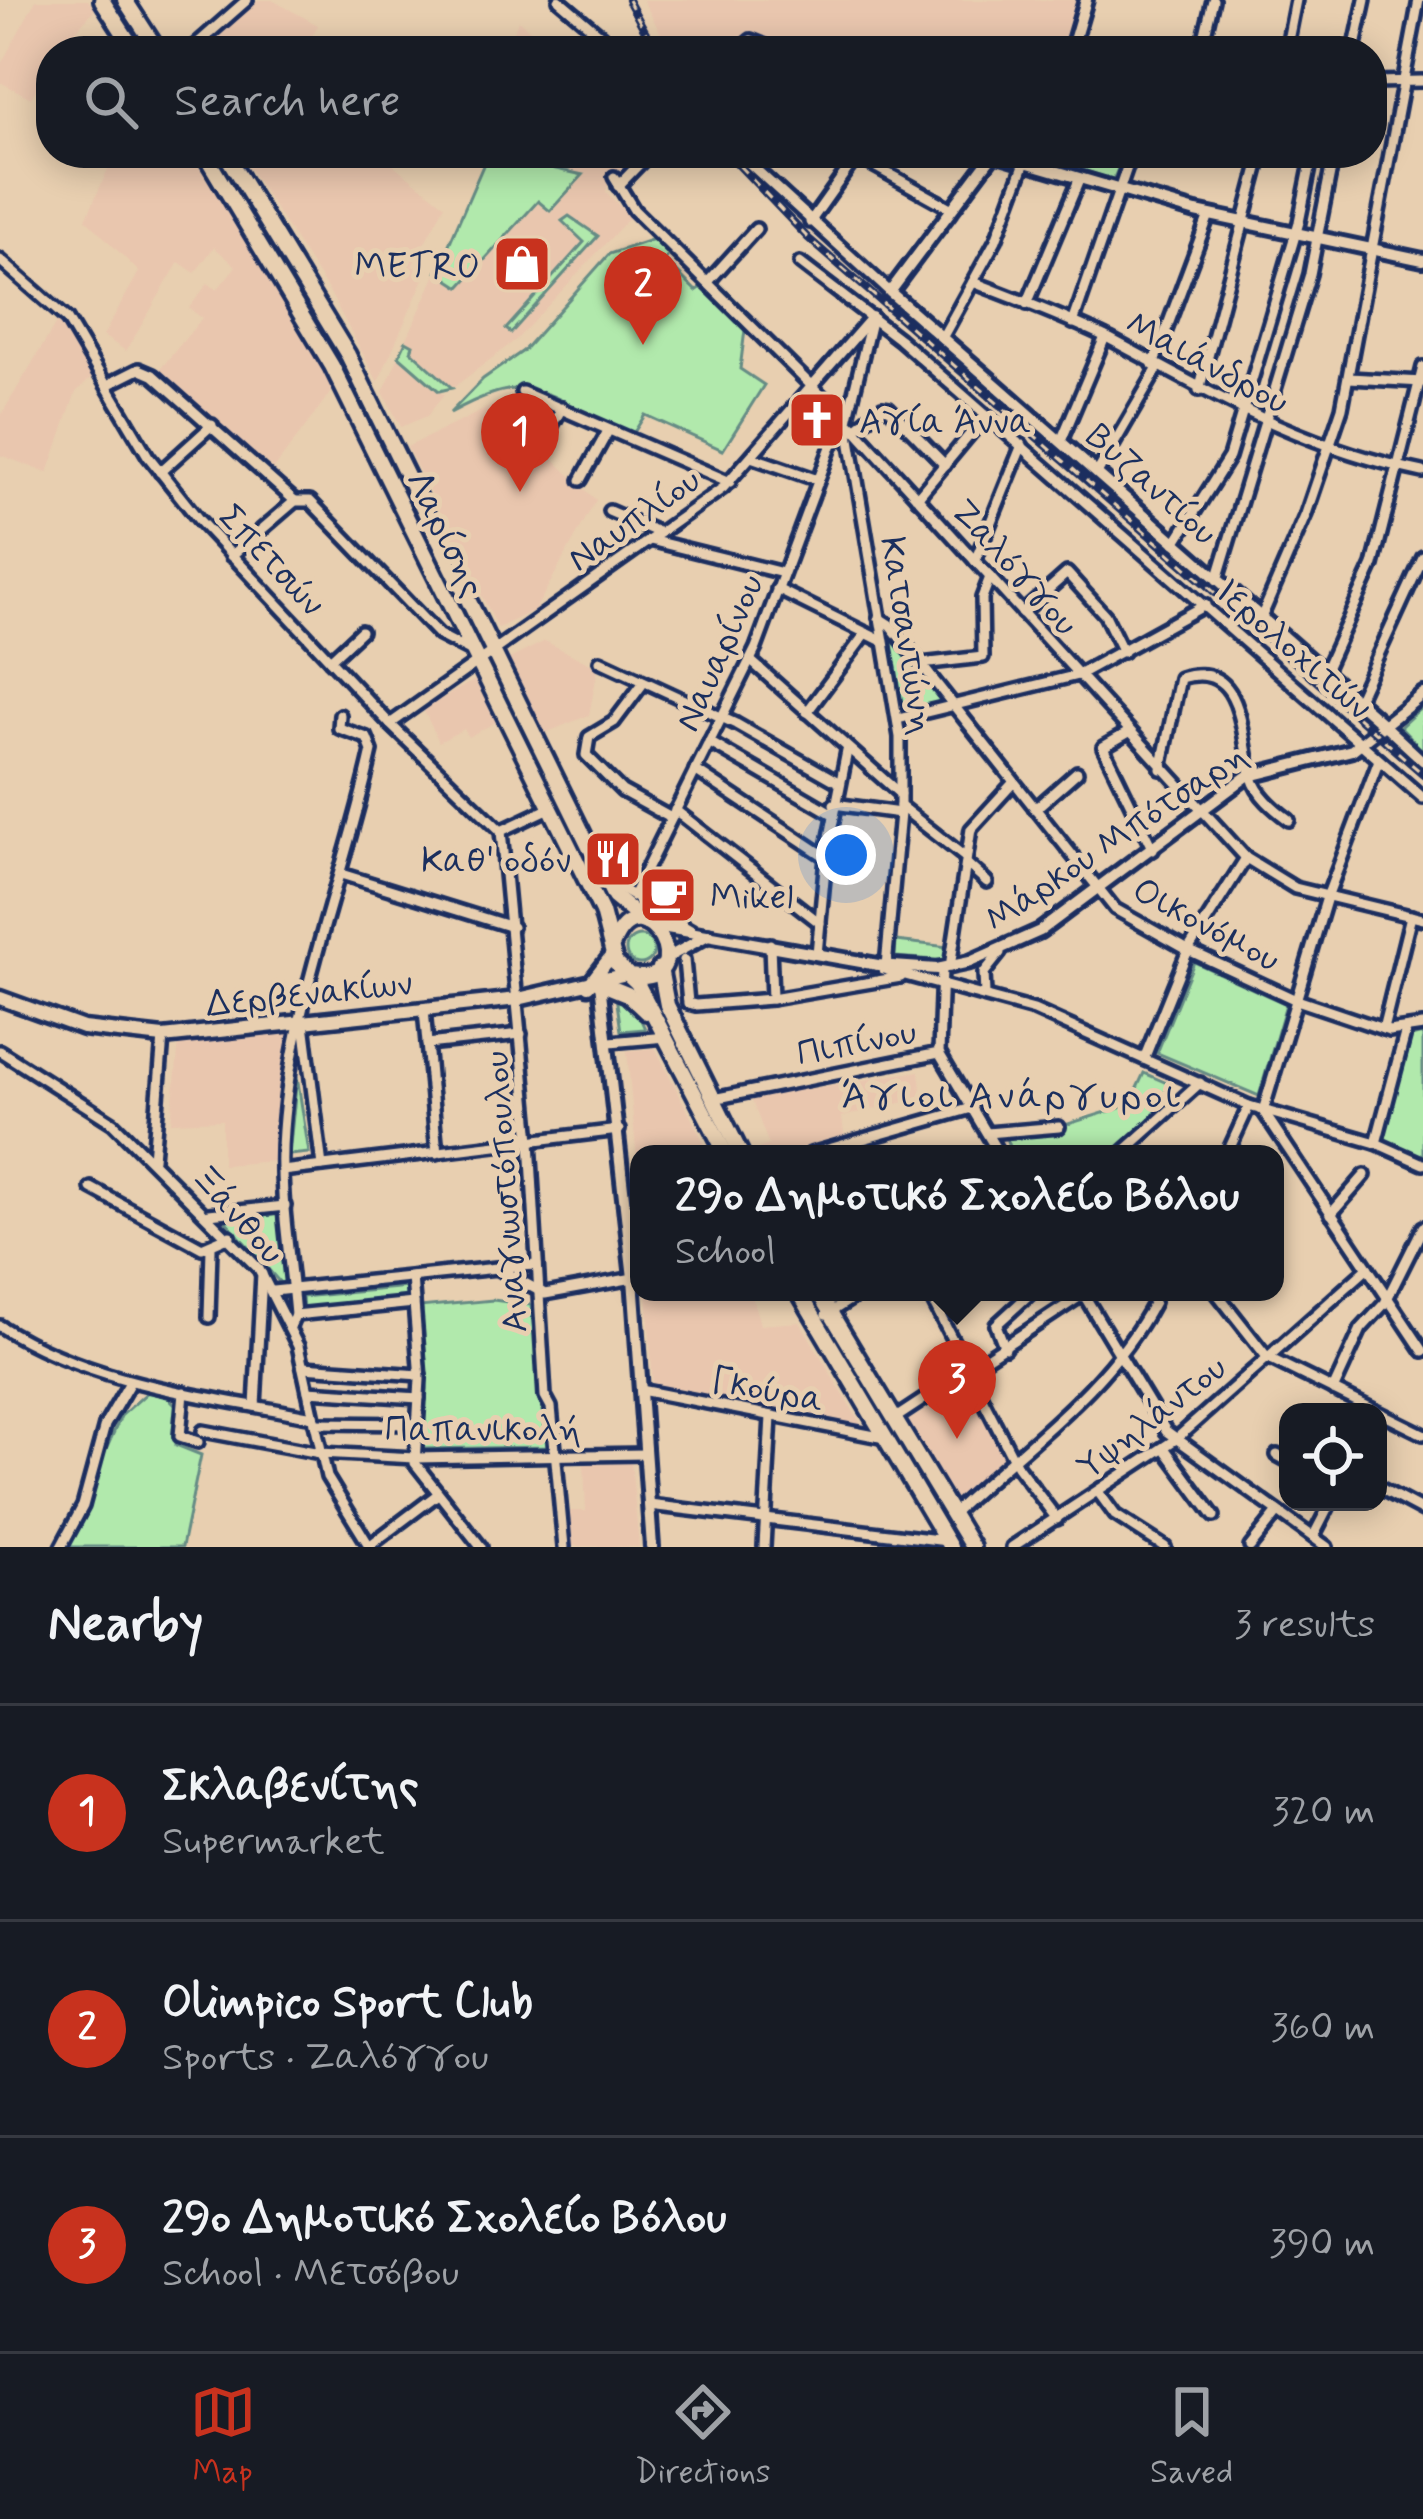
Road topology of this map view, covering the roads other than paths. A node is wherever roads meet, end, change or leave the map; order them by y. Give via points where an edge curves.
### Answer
1 (102, 0) edge
2 (125, 0) edge
3 (247, 0) edge
4 (559, 0) edge
5 (1086, 0) edge
6 (1213, 0) edge
7 (1296, 0) edge
8 (1365, 0) edge
9 (1418, 0) edge
10 (125, 36) edge
11 (148, 36) edge
12 (206, 36) edge
13 (601, 36) edge
14 (1076, 36) edge
15 (1205, 36) edge
16 (1289, 36) edge
17 (1357, 36) edge
18 (1387, 82) edge
19 (1405, 82) junction
20 (1423, 82) edge
21 (212, 168) edge
22 (234, 168) edge
23 (632, 168) edge
24 (754, 168) edge
25 (847, 168) edge
26 (880, 168) edge
27 (983, 168) edge
28 (1023, 168) edge
29 (1035, 168) edge
30 (1127, 168) edge
31 (1258, 168) edge
32 (1310, 168) edge
33 (1331, 168) edge
34 (1079, 180) junction
35 (1118, 192) junction
36 (952, 209) junction
37 (1208, 215) junction
38 (810, 222) junction
39 (1245, 224) junction
40 (755, 229) dead end
41 (1295, 236) junction
42 (1317, 241) junction
43 (1372, 251) junction
44 (0, 260) edge
45 (1423, 260) edge
46 (800, 263) dead end
47 (708, 282) junction
48 (973, 282) junction
49 (890, 292) junction
50 (1027, 304) junction
51 (872, 317) junction
52 (1073, 323) junction
53 (1106, 337) junction
54 (942, 338) junction
55 (1156, 367) junction
56 (1423, 368) edge
57 (1348, 378) junction
58 (1421, 382) edge
59 (812, 384) junction
60 (107, 385) junction
61 (1199, 391) junction
62 (522, 392) dead end
63 (562, 407) junction
64 (1242, 413) junction
65 (986, 415) junction
66 (212, 424) junction
67 (1267, 425) junction
68 (850, 426) junction
69 (608, 431) junction
70 (1060, 441) junction
71 (542, 443) dead end
72 (1022, 446) junction
73 (1330, 449) junction
74 (751, 457) junction
75 (945, 465) junction
76 (1396, 466) junction
77 (160, 472) junction
78 (1423, 472) edge
79 (1096, 473) junction
80 (581, 480) dead end
81 (818, 480) junction
82 (730, 482) junction
83 (917, 498) junction
84 (295, 501) junction
85 (609, 511) dead end
86 (660, 533) junction
87 (650, 540) junction
88 (1175, 543) junction
89 (231, 556) junction
90 (1423, 557) edge
91 (976, 561) junction
92 (783, 573) junction
93 (990, 577) junction
94 (1217, 580) junction
95 (777, 589) junction
96 (1205, 605) junction
97 (1022, 613) junction
98 (879, 618) junction
99 (1261, 618) junction
100 (361, 632) dead end
101 (866, 633) junction
102 (883, 641) junction
103 (493, 650) junction
104 (1123, 652) junction
105 (474, 656) junction
106 (330, 660) junction
107 (750, 660) junction
108 (600, 662) dead end
109 (921, 664) junction
110 (1324, 674) junction
111 (1078, 675) junction
112 (644, 682) junction
113 (1423, 694) edge
114 (1358, 701) junction
115 (955, 708) junction
116 (807, 712) junction
117 (340, 715) dead end
118 (721, 718) junction
119 (898, 719) junction
120 (390, 724) junction
121 (1385, 726) junction
122 (1129, 732) junction
123 (709, 742) junction
124 (1362, 743) junction
125 (847, 751) junction
126 (1379, 760) junction
127 (1423, 760) edge
128 (1161, 769) junction
129 (695, 770) junction
130 (1078, 772) dead end
131 (1251, 774) junction
132 (838, 782) junction
133 (1013, 783) junction
134 (1423, 798) edge
135 (900, 804) junction
136 (550, 808) junction
137 (833, 809) junction
138 (1035, 809) junction
139 (1200, 812) junction
140 (673, 814) junction
141 (1289, 820) dead end
142 (501, 831) junction
143 (1153, 850) junction
144 (826, 857) junction
145 (1246, 858) junction
146 (966, 861) junction
147 (341, 874) junction
148 (605, 879) junction
149 (988, 882) dead end
150 (1099, 890) junction
151 (633, 896) junction
152 (1327, 897) junction
153 (1417, 917) edge
154 (820, 922) junction
155 (648, 924) junction
156 (512, 927) junction
157 (692, 931) junction
158 (711, 934) junction
159 (770, 944) junction
160 (1188, 950) junction
161 (1000, 952) junction
162 (612, 953) junction
163 (817, 954) junction
164 (684, 960) dead end
165 (663, 963) junction
166 (870, 964) junction
167 (886, 966) junction
168 (946, 968) junction
169 (629, 975) junction
170 (903, 977) junction
171 (594, 985) junction
172 (941, 986) junction
173 (986, 995) junction
174 (0, 998) edge
175 (518, 999) junction
176 (772, 999) junction
177 (1294, 999) junction
178 (424, 1010) junction
179 (302, 1023) junction
180 (1423, 1026) edge
181 (1382, 1028) junction
182 (1406, 1030) junction
183 (521, 1034) junction
184 (163, 1036) junction
185 (665, 1036) junction
186 (610, 1042) junction
187 (427, 1044) junction
188 (0, 1051) edge
189 (939, 1053) junction
190 (1144, 1059) junction
191 (1200, 1084) junction
192 (713, 1099) junction
193 (1250, 1106) junction
194 (972, 1108) junction
195 (1263, 1111) junction
196 (1059, 1127) dead end
197 (619, 1130) junction
198 (987, 1133) junction
199 (530, 1141) junction
200 (1376, 1143) junction
201 (720, 1145) edge
202 (736, 1145) edge
203 (843, 1145) edge
204 (994, 1145) edge
205 (1131, 1145) edge
206 (1231, 1145) edge
207 (437, 1153) junction
208 (153, 1159) junction
209 (1423, 1164) edge
210 (322, 1166) junction
211 (282, 1171) junction
212 (1365, 1175) dead end
213 (92, 1189) dead end
214 (285, 1206) junction
215 (209, 1214) junction
216 (1331, 1214) junction
217 (630, 1226) edge
218 (1423, 1227) edge
219 (230, 1237) junction
220 (211, 1248) junction
221 (536, 1264) junction
222 (497, 1268) junction
223 (1368, 1268) junction
224 (262, 1274) junction
225 (412, 1277) junction
226 (630, 1279) edge
227 (293, 1289) junction
228 (273, 1291) junction
229 (538, 1293) junction
230 (1386, 1296) junction
231 (637, 1301) edge
232 (808, 1301) edge
233 (820, 1301) edge
234 (848, 1301) edge
235 (933, 1301) edge
236 (957, 1301) edge
237 (1021, 1301) edge
238 (1073, 1301) edge
239 (1088, 1301) edge
240 (1223, 1301) edge
241 (1154, 1302) dead end
242 (414, 1303) junction
243 (295, 1315) junction
244 (940, 1315) junction
245 (209, 1317) dead end
246 (823, 1317) junction
247 (0, 1326) edge
248 (290, 1328) junction
249 (1005, 1348) junction
250 (1423, 1351) edge
251 (1120, 1357) junction
252 (1267, 1357) junction
253 (303, 1367) junction
254 (970, 1374) junction
255 (420, 1375) junction
256 (130, 1382) junction
257 (640, 1390) junction
258 (1333, 1390) junction
259 (308, 1391) junction
260 (184, 1392) junction
261 (419, 1397) junction
262 (1358, 1403) edge
263 (254, 1406) junction
264 (771, 1416) junction
265 (1387, 1417) edge
266 (894, 1419) junction
267 (314, 1420) junction
268 (416, 1424) junction
269 (1423, 1434) edge
270 (884, 1438) junction
271 (1176, 1439) junction
272 (1164, 1448) junction
273 (320, 1453) junction
274 (645, 1454) junction
275 (555, 1456) junction
276 (415, 1458) junction
277 (1015, 1461) junction
278 (1099, 1492) junction
279 (1387, 1492) edge
280 (438, 1494) junction
281 (649, 1505) junction
282 (1329, 1511) edge
283 (1423, 1511) edge
284 (1278, 1512) junction
285 (952, 1514) junction
286 (1214, 1516) dead end
287 (765, 1519) junction
288 (1057, 1519) junction
289 (948, 1544) edge
290 (1321, 1544) edge
291 (61, 1547) edge
292 (369, 1547) edge
293 (481, 1547) edge
294 (564, 1547) edge
295 (652, 1547) edge
296 (764, 1547) edge
297 (972, 1547) edge
298 (1012, 1547) edge
299 (1165, 1547) edge
300 (1250, 1547) edge

1 - 10 main road
2 - 11 main road
3 - 12 street
4 - 13 street
5 - 14 street
6 - 15 street
7 - 16 street
8 - 17 street
9 - 19 street
18 - 19 street
19 - 20 street
19 - 43 street
21 - 105 main road, Λαρίσης via 332,366
22 - 103 main road, Λαρίσης via 348,355
23 - 47 street, Ζαλόγγου via 616,182 634,210
24 - 38 street, Βυζαντίου
25 - 38 street
26 - 36 street
27 - 36 street
28 - 48 street
29 - 34 street
30 - 35 street
31 - 39 street
32 - 41 street
33 - 42 street
34 - 35 street
34 - 50 street
35 - 37 street
35 - 52 street
36 - 49 street
37 - 39 street
37 - 55 street
38 - 49 street, Βυζαντίου
39 - 41 street
39 - 61 street
40 - 47 street
41 - 42 street
41 - 64 street
42 - 43 street
42 - 67 street
43 - 45 street
43 - 57 street
44 - 60 street, Σπετσών via 56,305
46 - 51 street, Ιερολοχιτών
47 - 59 street, Ζαλόγγου
48 - 50 street, Μαιάνδρου
48 - 54 street
49 - 54 street, Βυζαντίου
50 - 52 street, Μαιάνδρου
51 - 59 street, Ναυπλίου
51 - 65 street, Ιερολοχιτών
51 - 68 street, Κατσαντώνη
52 - 53 street, Μαιάνδρου
53 - 55 street, Μαιάνδρου
53 - 70 street
54 - 70 street, Βυζαντίου
55 - 61 street, Μαιάνδρου
55 - 79 street
56 - 58 street
57 - 58 street
57 - 73 street
58 - 76 street
59 - 68 street, Ζαλόγγου
59 - 74 street, Ναυπλίου
60 - 66 street via 146,371
60 - 77 street, Σπετσών
61 - 64 street, Μαιάνδρου
62 - 63 street
63 - 69 street
63 - 71 street
64 - 67 street, Μαιάνδρου
64 - 88 street via 1226,462
65 - 72 street, Ιερολοχιτών
65 - 75 street
66 - 77 street
66 - 84 street
67 - 73 street, Μαιάνδρου
67 - 94 street
68 - 75 street via 889,408
68 - 81 street, Ναυαρίνου via 835,438
68 - 83 street, Ζαλόγγου
68 - 98 street, Κατσαντώνη
69 - 80 street
69 - 82 street
70 - 79 street, Βυζαντίου
72 - 91 street
72 - 96 street, Ιερολοχιτών
73 - 76 street, Μαιάνδρου
73 - 99 street
74 - 81 street
74 - 82 street, Ναυπλίου
75 - 83 street
76 - 78 street, Μαιάνδρου
76 - 110 street via 1372,565
77 - 89 street, Σπετσών
79 - 88 street, Βυζαντίου
81 - 92 street, Ναυαρίνου
82 - 86 street, Ναυπλίου
83 - 91 street, Ζαλόγγου
84 - 89 street
84 - 105 street via 320,508 439,634
85 - 86 street
86 - 87 street, Ναυπλίου
87 - 92 street
87 - 103 street, Ναυπλίου
88 - 94 street, Βυζαντίου
89 - 106 street, Σπετσών
90 - 114 street
91 - 93 street, Ζαλόγγου
92 - 95 street, Ναυαρίνου
93 - 97 street, Ζαλόγγου
93 - 109 street via 982,657
94 - 99 street, Βυζαντίου
95 - 101 street
95 - 107 street, Ναυαρίνου
96 - 104 street
96 - 124 street, Ιερολοχιτών
97 - 104 street via 1067,572 1105,615
97 - 111 street, Ζαλόγγου
98 - 102 street, Κατσαντώνη
98 - 109 street, Οικονόμου
99 - 110 street, Βυζαντίου
100 - 106 street
101 - 102 street
101 - 116 street
102 - 119 street, Κατσαντώνη
103 - 105 street, Ναυπλίου
103 - 148 main road, Λαρίσης
104 - 111 street
105 - 120 street, Ναυπλίου
105 - 136 main road, Λαρίσης
106 - 120 street, Σπετσών
107 - 116 street
107 - 118 street, Ναυαρίνου
108 - 112 street
109 - 115 street, Οικονόμου
110 - 114 street, Βυζαντίου
111 - 115 street
111 - 122 street, Ζαλόγγου
112 - 118 street
112 - 140 street via 614,722 590,737 590,762 629,796
113 - 121 street, Μάρκου Μπότσαρη
114 - 121 street, Βυζαντίου
115 - 119 street
115 - 133 street, Οικονόμου
116 - 125 street
117 - 147 street via 341,729 372,747
118 - 123 street, Ναυαρίνου
118 - 132 street
119 - 135 street, Κατσαντώνη
120 - 142 street, Σπετσών
121 - 124 street, Μάρκου Μπότσαρη
121 - 127 street, Βυζαντίου
122 - 128 street, Ζαλόγγου
122 - 143 street via 1103,747
123 - 129 street, Ναυαρίνου
123 - 137 street
124 - 126 street, Ιερολοχιτών
124 - 131 street, Μάρκου Μπότσαρη
125 - 132 street
125 - 135 street
126 - 134 street, Ιερολοχιτών
126 - 152 street
128 - 131 street via 1178,681 1193,675 1232,691
128 - 139 street, Ζαλόγγου
129 - 140 street, Ναυαρίνου
129 - 144 street
130 - 138 street
131 - 139 street, Μάρκου Μπότσαρη
131 - 141 street
132 - 137 street
133 - 138 street, Οικονόμου
133 - 146 street via 971,829
135 - 137 street
135 - 146 street
135 - 167 street, Κατσαντώνη
136 - 142 street
136 - 162 main road, Λαρίσης via 607,922
137 - 144 street
138 - 150 street, Οικονόμου
139 - 143 street, Μάρκου Μπότσαρη
139 - 145 street, Ζαλόγγου
140 - 151 street, Ναυαρίνου
140 - 154 street
142 - 156 street, Αναγνωστόπουλου
143 - 150 street, Μάρκου Μπότσαρη
144 - 154 street
145 - 152 street, Ζαλόγγου via 1283,883
145 - 160 street
146 - 149 street
146 - 168 street
147 - 156 street
147 - 179 street
148 - 151 street
148 - 155 main road, Λαρίσης via 621,907
150 - 160 street, Οικονόμου via 1120,912
150 - 161 street, Μάρκου Μπότσαρη
151 - 157 street
152 - 153 street, Ζαλόγγου
152 - 177 street
153 - 181 street
154 - 163 street
155 - 157 street, Μάρκου Μπότσαρη
155 - 162 main road via 621,930
155 - 165 main road via 664,938
156 - 175 street, Αναγνωστόπουλου
157 - 158 street, Μάρκου Μπότσαρη
158 - 159 street, Μάρκου Μπότσαρη
158 - 165 street
159 - 163 street, Μάρκου Μπότσαρη
159 - 176 street
160 - 177 street, Οικονόμου
160 - 190 street
161 - 168 street, Μάρκου Μπότσαρη
161 - 173 street via 984,973
162 - 169 main road
162 - 171 main road
163 - 166 street, Μάρκου Μπότσαρη
164 - 176 street via 688,1003
165 - 169 main road via 646,976
165 - 192 main road via 667,1005
166 - 167 street, Μάρκου Μπότσαρη
166 - 170 street, Μάρκου Μπότσαρη
167 - 168 street, Μάρκου Μπότσαρη
168 - 172 street
169 - 171 main road, Δερβενακίων
169 - 185 main road
170 - 172 street, Μάρκου Μπότσαρη
170 - 176 street
171 - 175 main road, Δερβενακίων
171 - 185 main road via 633,998
171 - 186 street
172 - 173 street, Μάρκου Μπότσαρη
172 - 189 street
173 - 190 street, Μάρκου Μπότσαρη
174 - 184 main road, Δερβενακίων via 83,1028
175 - 178 main road, Δερβενακίων
175 - 183 street, Αναγνωστόπουλου
177 - 181 street, Οικονόμου
177 - 195 street
178 - 179 main road, Δερβενακίων
178 - 187 street
179 - 184 main road, Δερβενακίων
179 - 210 street
179 - 211 street
180 - 182 street, Οικονόμου
181 - 182 street, Οικονόμου
182 - 200 street
183 - 187 street
183 - 199 street, Αναγνωστόπουλου
184 - 208 street
185 - 186 street
185 - 201 main road
186 - 197 street
187 - 207 street
188 - 208 street, Ξάνθου via 85,1101
189 - 192 street, Πιπίνου
189 - 194 street
190 - 191 street, Μάρκου Μπότσαρη
191 - 193 street, Μάρκου Μπότσαρη
191 - 205 street
192 - 202 main road
193 - 195 street, Μάρκου Μπότσαρη
193 - 206 street
194 - 198 street
194 - 203 street
195 - 200 street, Μάρκου Μπότσαρη
195 - 216 street
196 - 198 street
197 - 199 street
197 - 217 street
198 - 204 street
199 - 207 street
199 - 221 street, Αναγνωστόπουλου
200 - 209 street, Μάρκου Μπότσαρη
207 - 210 street
208 - 215 street, Ξάνθου
210 - 211 street
211 - 214 street
212 - 216 street
213 - 220 street
214 - 215 street
214 - 227 street
215 - 219 street, Ξάνθου
216 - 223 street
218 - 230 street
219 - 220 street
219 - 224 street, Ξάνθου
220 - 245 street
221 - 222 street
221 - 229 street, Αναγνωστόπουλου
222 - 225 street
222 - 229 street
223 - 230 street
223 - 252 street, Υψηλάντου
224 - 228 street, Ξάνθου
224 - 263 street
225 - 227 street
225 - 242 street
226 - 229 street
227 - 228 street
227 - 243 street
228 - 248 street, Ξάνθου
229 - 275 street, Αναγνωστόπουλου
230 - 250 street
230 - 258 street
231 - 257 street
232 - 246 main road
233 - 246 main road
234 - 246 street
235 - 244 street
236 - 244 street
237 - 249 street via 996,1325
238 - 249 street
239 - 251 street
240 - 252 street
241 - 251 street
242 - 243 street
242 - 255 street
243 - 248 street
244 - 254 street
246 - 266 main road
246 - 270 main road
247 - 256 street
248 - 253 street, Ξάνθου
249 - 254 street
251 - 271 street
251 - 277 street
252 - 258 street
252 - 271 street, Υψηλάντου
253 - 255 street
253 - 259 street, Ξάνθου
254 - 266 street
254 - 277 street
255 - 261 street
256 - 260 street
256 - 291 street via 105,1425 83,1506
257 - 264 street, Γκούρα
257 - 274 street
258 - 262 street
259 - 261 street
259 - 267 street, Ξάνθου
260 - 263 street
260 - 273 street, Παπανικολή via 180,1436
261 - 268 street
263 - 267 street
264 - 270 street, Γκούρα
264 - 287 street
265 - 269 street
266 - 285 main road
267 - 268 street
267 - 273 street, Ξάνθου
268 - 276 street
270 - 289 main road
271 - 272 street, Υψηλάντου
271 - 284 street
272 - 278 street, Υψηλάντου
272 - 286 street
273 - 276 street, Παπανικολή
273 - 292 street, Ξάνθου via 338,1501
274 - 275 street, Παπανικολή
274 - 281 street
275 - 276 street, Παπανικολή
275 - 294 street, Αναγνωστόπουλου
276 - 280 street
277 - 285 street
277 - 288 street
278 - 288 street, Υψηλάντου
278 - 299 street via 1115,1515
279 - 283 street
280 - 292 street
280 - 293 street
281 - 287 street
281 - 295 street
282 - 290 street
284 - 290 street
284 - 300 street
285 - 297 main road
287 - 289 street
287 - 296 street
288 - 298 street, Υψηλάντου

